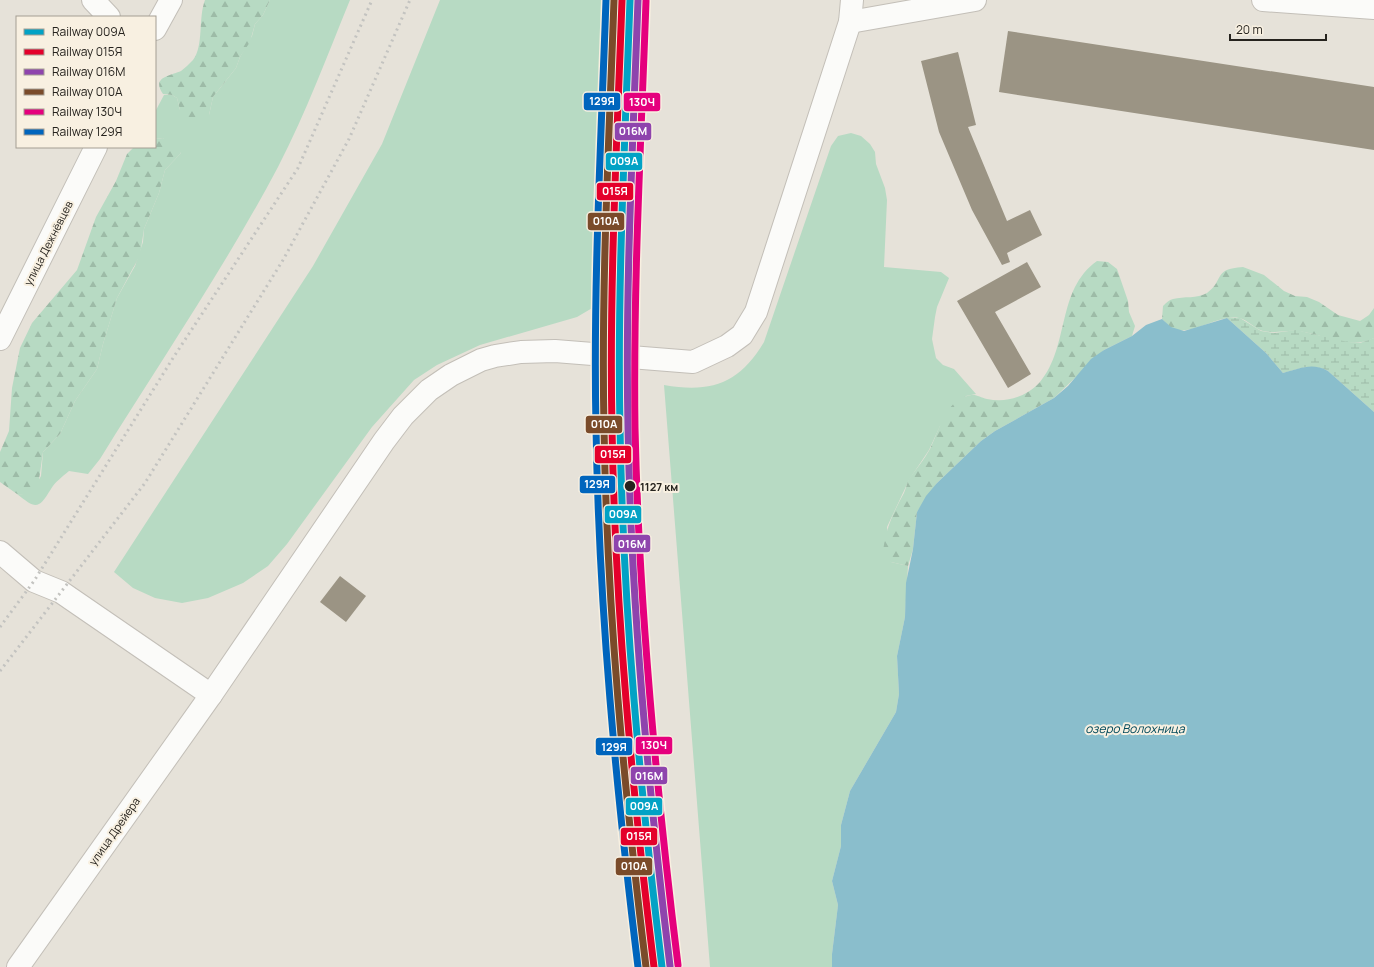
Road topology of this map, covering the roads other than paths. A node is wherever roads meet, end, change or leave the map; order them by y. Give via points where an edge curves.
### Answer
1 (93, 0) edge
2 (170, 0) edge
3 (852, 0) edge
4 (1263, 0) edge
5 (964, 1) edge
6 (1374, 8) edge
7 (108, 16) edge
8 (850, 22) junction
9 (156, 27) edge
10 (96, 148) edge
11 (0, 339) edge
12 (0, 552) edge
13 (211, 695) junction
14 (18, 967) edge

1 - 7 street
2 - 9 street
3 - 8 street, улица Дрейера
4 - 6 street
5 - 8 street
8 - 13 street, улица Дрейера via 756,312 742,335 728,346 693,362 555,351 522,352 481,360 451,375 429,390 403,416 384,441
10 - 11 street, улица Дежнёвцев
12 - 13 street via 34,581 61,592
13 - 14 street, улица Дрейера

